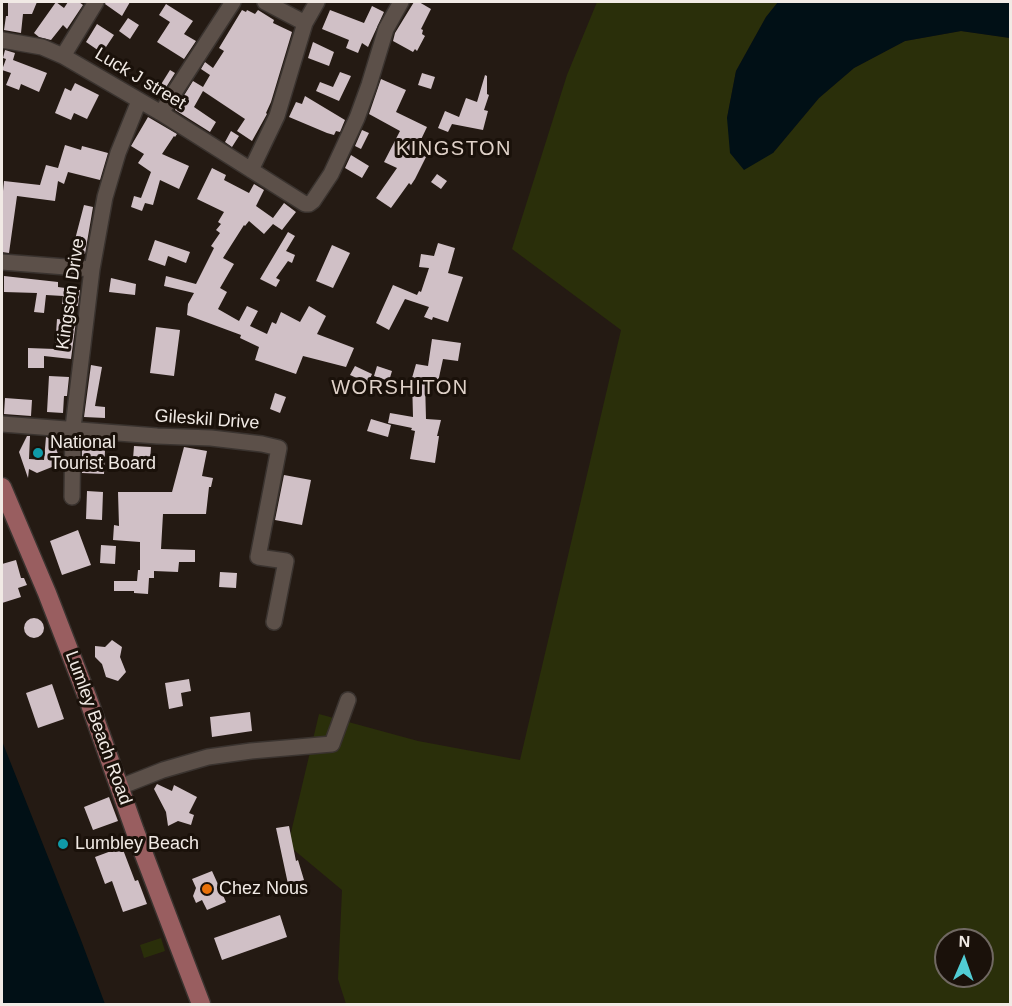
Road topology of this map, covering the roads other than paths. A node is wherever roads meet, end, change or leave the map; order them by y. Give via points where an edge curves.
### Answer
1 (96, 2) edge
2 (233, 2) edge
3 (265, 2) edge
4 (317, 2) edge
5 (401, 2) edge
6 (305, 23) junction
7 (2, 40) edge
8 (63, 56) junction
9 (139, 101) junction
10 (161, 113) junction
11 (251, 170) junction
12 (2, 262) edge
13 (92, 269) junction
14 (2, 424) edge
15 (73, 428) junction
16 (2, 487) edge
17 (72, 497) dead end
18 (274, 621) dead end
19 (348, 700) dead end
20 (120, 787) junction
21 (201, 1005) edge

1 - 8 street
2 - 10 street
3 - 6 street
4 - 6 street
5 - 11 street, Luck J street via 386,29 357,118 331,174 313,201 305,204
6 - 11 street via 277,116
7 - 8 street, Luck J street via 42,46
8 - 9 street, Luck J street
9 - 10 street, Luck J street
9 - 13 street, Kingson Drive via 105,197
10 - 11 street, Luck J street
12 - 13 street
13 - 15 street, Kingson Drive
14 - 15 street, Gileskil Drive
15 - 17 street, Kingson Drive
15 - 18 street, Gileskil Drive via 211,438 279,448 258,557 286,561
16 - 20 main road, Lumley Beach Road via 51,603
19 - 20 street via 332,744 208,757
20 - 21 main road, Lumley Beach Road

